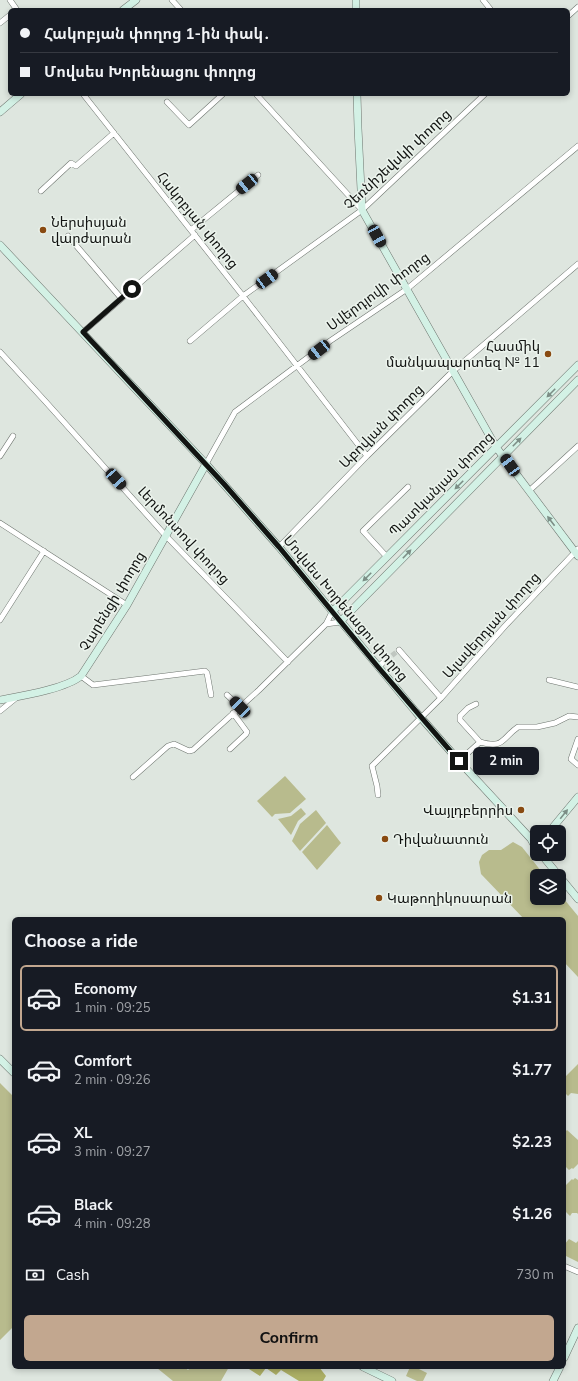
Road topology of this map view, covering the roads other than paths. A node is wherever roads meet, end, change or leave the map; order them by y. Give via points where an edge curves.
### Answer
1 (136, 0) edge
2 (172, 0) edge
3 (483, 0) edge
4 (578, 7) edge
5 (126, 8) edge
6 (179, 8) edge
7 (489, 8) edge
8 (570, 14) edge
9 (8, 17) edge
10 (0, 23) edge
11 (19, 96) edge
12 (85, 96) edge
13 (221, 96) edge
14 (258, 96) edge
15 (357, 96) edge
16 (483, 96) edge
17 (167, 102) dead end
18 (0, 112) edge
19 (114, 133) junction
20 (578, 146) edge
21 (258, 174) dead end
22 (41, 191) dead end
23 (362, 210) junction
24 (191, 230) junction
25 (195, 235) junction
26 (68, 236) dead end
27 (0, 245) edge
28 (578, 264) edge
29 (407, 289) junction
30 (243, 296) junction
31 (121, 298) junction
32 (83, 332) junction
33 (190, 341) dead end
34 (0, 352) edge
35 (578, 365) edge
36 (297, 366) junction
37 (453, 371) junction
38 (578, 380) edge
39 (13, 436) dead end
40 (496, 446) junction
41 (578, 446) edge
42 (0, 455) edge
43 (367, 456) junction
44 (503, 456) junction
45 (206, 464) junction
46 (408, 486) dead end
47 (529, 491) junction
48 (0, 523) edge
49 (166, 536) junction
50 (279, 547) junction
51 (44, 551) junction
52 (577, 552) edge
53 (387, 557) junction
54 (127, 604) junction
55 (332, 612) junction
56 (0, 620) edge
57 (340, 622) junction
58 (326, 624) junction
59 (399, 650) dead end
60 (386, 660) tunnel mouth
61 (288, 662) junction
62 (378, 667) junction
63 (81, 676) junction
64 (549, 680) dead end
65 (578, 687) edge
66 (211, 695) dead end
67 (227, 695) dead end
68 (18, 696) junction
69 (441, 698) junction
70 (0, 700) edge
71 (476, 704) dead end
72 (240, 707) junction
73 (0, 712) edge
74 (233, 713) junction
75 (578, 717) edge
76 (422, 718) junction
77 (578, 739) edge
78 (480, 742) junction
79 (230, 749) dead end
80 (459, 761) junction
81 (578, 765) edge
82 (133, 777) dead end
83 (378, 795) dead end
84 (578, 797) edge
85 (555, 825) edge
86 (530, 838) edge
87 (547, 861) edge
88 (578, 899) edge
89 (0, 1059) edge
90 (12, 1071) edge
91 (566, 1267) edge
92 (578, 1272) edge
93 (578, 1328) edge
94 (566, 1354) edge
95 (366, 1369) edge
96 (559, 1369) edge
97 (383, 1379) edge
98 (392, 1381) edge
99 (553, 1381) edge

1 - 5 main road
2 - 6 street
3 - 7 street
4 - 8 street
9 - 10 street
11 - 18 main road
12 - 19 street, Հակոբյան փողոց
13 - 17 street via 189,126
14 - 23 street
15 - 23 main road
16 - 23 street, Չեռնիշեվսկի փողոց
19 - 22 street via 76,166 71,163
19 - 24 street, Հակոբյան փողոց
20 - 29 street, Սվերդլովի փողոց
21 - 24 street
23 - 29 main road
23 - 30 street, Չեռնիշեվսկի փողոց
24 - 25 street, Հակոբյան փողոց
25 - 30 street, Հակոբյան փողոց
25 - 31 street
26 - 31 street
27 - 32 main road, Մովսես Խորենացու փողոց
28 - 37 street, Աբովյան փողոց
29 - 36 street, Սվերդլովի փողոց
29 - 37 main road
30 - 33 street, Չեռնիշեվսկի փողոց
30 - 36 street, Հակոբյան փողոց
31 - 32 street
32 - 45 main road, Մովսես Խորենացու փողոց
34 - 49 street, Լերմոնտով փողոց
35 -> 40 main road, Պատկանյան փողոց
36 - 43 street, Հակոբյան փողոց
36 - 45 street, Սվերդլովի փողոց via 235,412
37 - 40 main road
37 - 43 street, Աբովյան փողոց
44 -> 38 main road, Պատկանյան փողոց
39 - 42 street
40 - 44 main road
40 -> 53 main road, Պատկանյան փողոց
41 - 47 street
43 - 50 street, Աբովյան փողոց
44 - 47 main road
57 -> 44 main road, Պատկանյան փողոց
45 - 49 main road, Չարենցի փողոց
45 - 50 main road, Մովսես Խորենացու փողոց
46 - 53 street via 363,531
52 -> 47 main road
48 - 51 street
49 - 54 main road, Չարենցի փողոց
49 - 61 street, Լերմոնտով փողոց
50 - 55 main road, Մովսես Խորենացու փողոց
51 - 54 street
51 - 56 street
52 - 69 street, Ալավերդյան փողոց
53 -> 55 main road, Պատկանյան փողոց
54 - 63 main road, Չարենցի փողոց
55 - 57 main road, Մովսես Խորենացու փողոց
55 - 58 street, Պատկանյան փողոց
57 - 58 street
57 - 62 main road, Մովսես Խորենացու փողոց
58 - 61 street, Պատկանյան փողոց
59 - 69 street
60 - 62 street
61 - 72 street, Պատկանյան փողոց
62 - 76 main road, Մովսես Խորենացու փողոց
63 - 66 street via 93,685 205,671
63 - 68 main road via 76,681
64 - 65 street
67 - 72 street
68 - 70 main road
68 - 73 street
69 - 76 street, Ալավերդյան փողոց
71 - 78 street via 460,716 460,720
72 - 74 street, Պատկանյան փողոց
74 - 79 street via 247,732
74 - 82 street, Պատկանյան փողոց via 193,750 189,751 174,744 168,746
75 - 78 street via 570,716 537,727 518,727 500,743
76 - 80 main road, Մովսես Խորենացու փողոց
76 - 83 street, Ալավերդյան փողոց via 372,766
77 - 81 street via 571,759
78 - 80 street
80 - 86 main road, Մովսես Խորենացու փողոց
85 -> 84 main road
87 - 88 main road
89 - 90 main road
91 - 92 street
93 - 94 main road
95 - 97 main road
96 - 99 main road
97 - 98 main road

